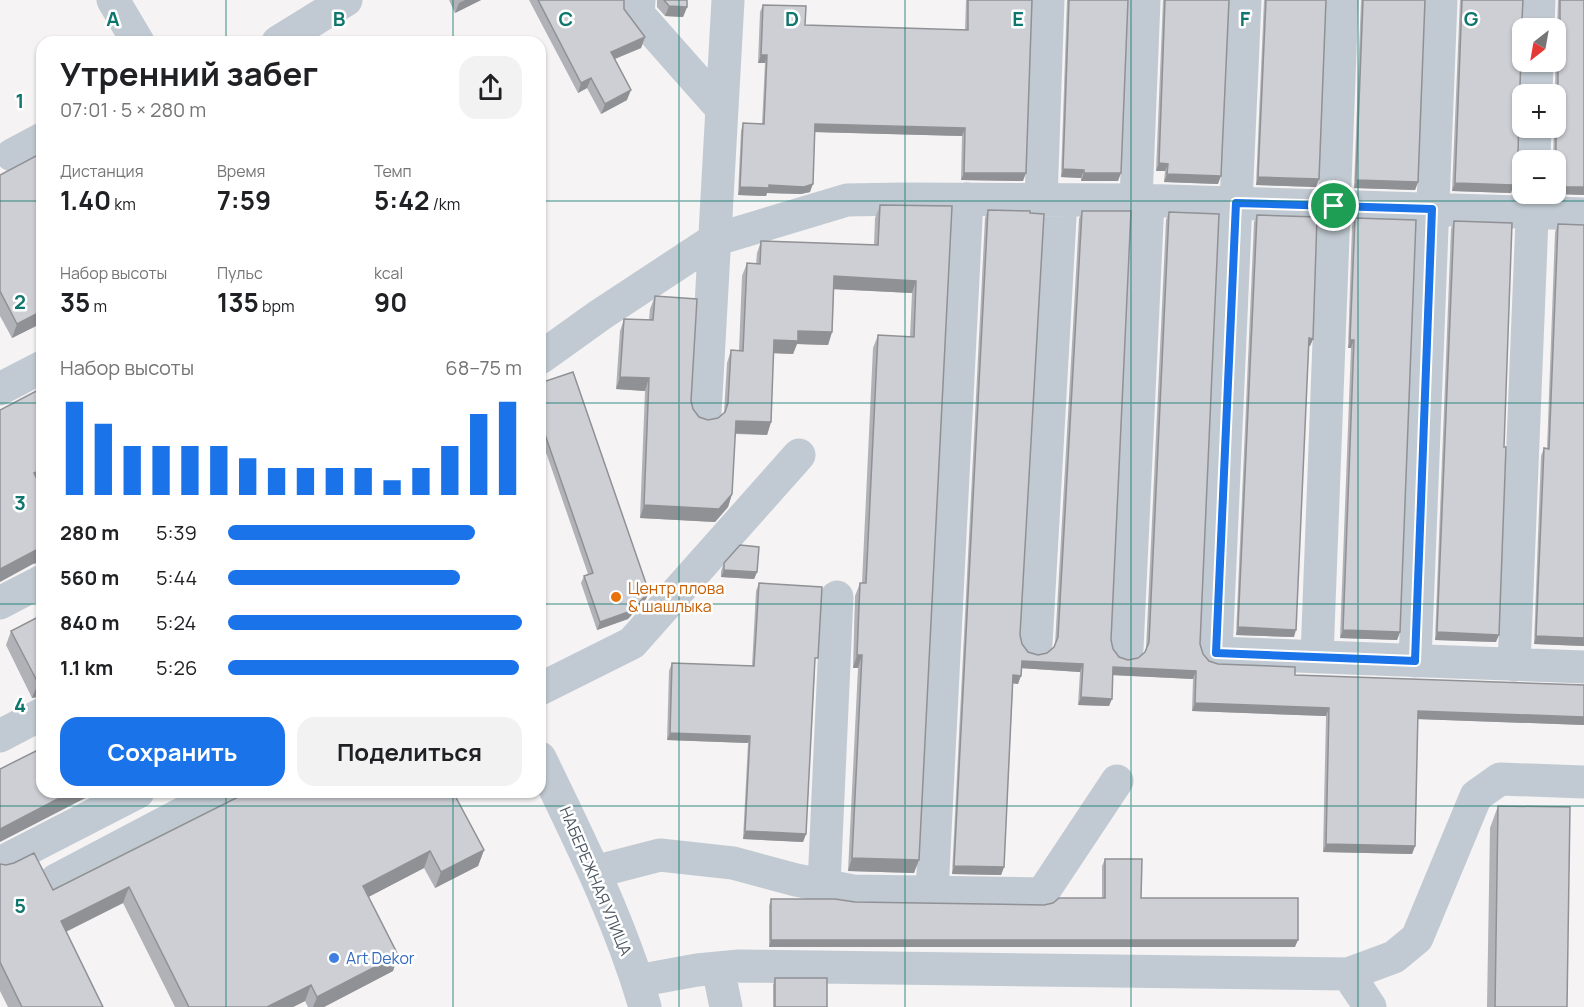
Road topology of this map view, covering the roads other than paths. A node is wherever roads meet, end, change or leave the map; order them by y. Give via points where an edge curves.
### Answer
1 (113, 0) edge
2 (346, 0) edge
3 (639, 0) edge
4 (728, 0) edge
5 (1048, 0) edge
6 (1144, 0) edge
7 (1245, 0) edge
8 (1342, 0) edge
9 (1441, 0) edge
10 (1539, 0) edge
11 (1538, 18) edge
12 (129, 36) edge
13 (288, 36) edge
14 (722, 109) junction
15 (36, 142) edge
16 (12, 155) dead end
17 (967, 199) junction
18 (1051, 200) junction
19 (1142, 201) junction
20 (1236, 203) junction
21 (1516, 204) edge
22 (1533, 204) edge
23 (1538, 204) edge
24 (1334, 206) junction
25 (1432, 209) junction
26 (1584, 214) edge
27 (714, 240) junction
28 (546, 354) edge
29 (36, 371) edge
30 (0, 389) edge
31 (705, 414) dead end
32 (799, 455) dead end
33 (36, 584) edge
34 (837, 597) dead end
35 (0, 603) edge
36 (1036, 644) dead end
37 (1127, 649) dead end
38 (1317, 657) junction
39 (1415, 661) junction
40 (1514, 665) junction
41 (1584, 667) edge
42 (546, 686) edge
43 (36, 717) edge
44 (0, 736) edge
45 (546, 771) edge
46 (1117, 781) dead end
47 (1584, 782) edge
48 (126, 798) edge
49 (212, 798) edge
50 (0, 863) edge
51 (594, 872) junction
52 (56, 880) dead end
53 (824, 885) junction
54 (932, 892) junction
55 (718, 968) junction
56 (1348, 974) junction
57 (638, 999) edge
58 (726, 1007) edge
59 (1370, 1007) edge

1 - 12 street
2 - 13 street
3 - 14 street via 638,14
4 - 14 street
5 - 18 street
6 - 19 street
7 - 20 street
8 - 24 street
9 - 25 street
10 - 11 street
14 - 27 street
15 - 16 street
17 - 18 street
17 - 27 street via 847,200
17 - 54 street
18 - 19 street
18 - 36 street
19 - 20 street
19 - 37 street
20 - 24 street
20 - 38 street via 1216,653
21 - 25 street
22 - 40 street
23 - 26 street
24 - 25 street
24 - 38 street
25 - 39 street
27 - 28 street
27 - 31 street
29 - 30 street
32 - 42 street via 632,643
33 - 35 street
34 - 53 street
38 - 39 street
39 - 40 street
40 - 41 street
43 - 44 street
45 - 51 street, НАБЕРЕЖНАЯ УЛИЦА
46 - 54 street via 1042,894
47 - 56 street via 1500,778 1476,796 1417,938 1394,957
48 - 50 street
49 - 52 street
51 - 53 street via 660,855 733,863
51 - 57 street, НАБЕРЕЖНАЯ УЛИЦА via 619,931
53 - 54 street via 853,891
55 - 56 street
55 - 57 street via 698,970
55 - 58 street
56 - 59 street

